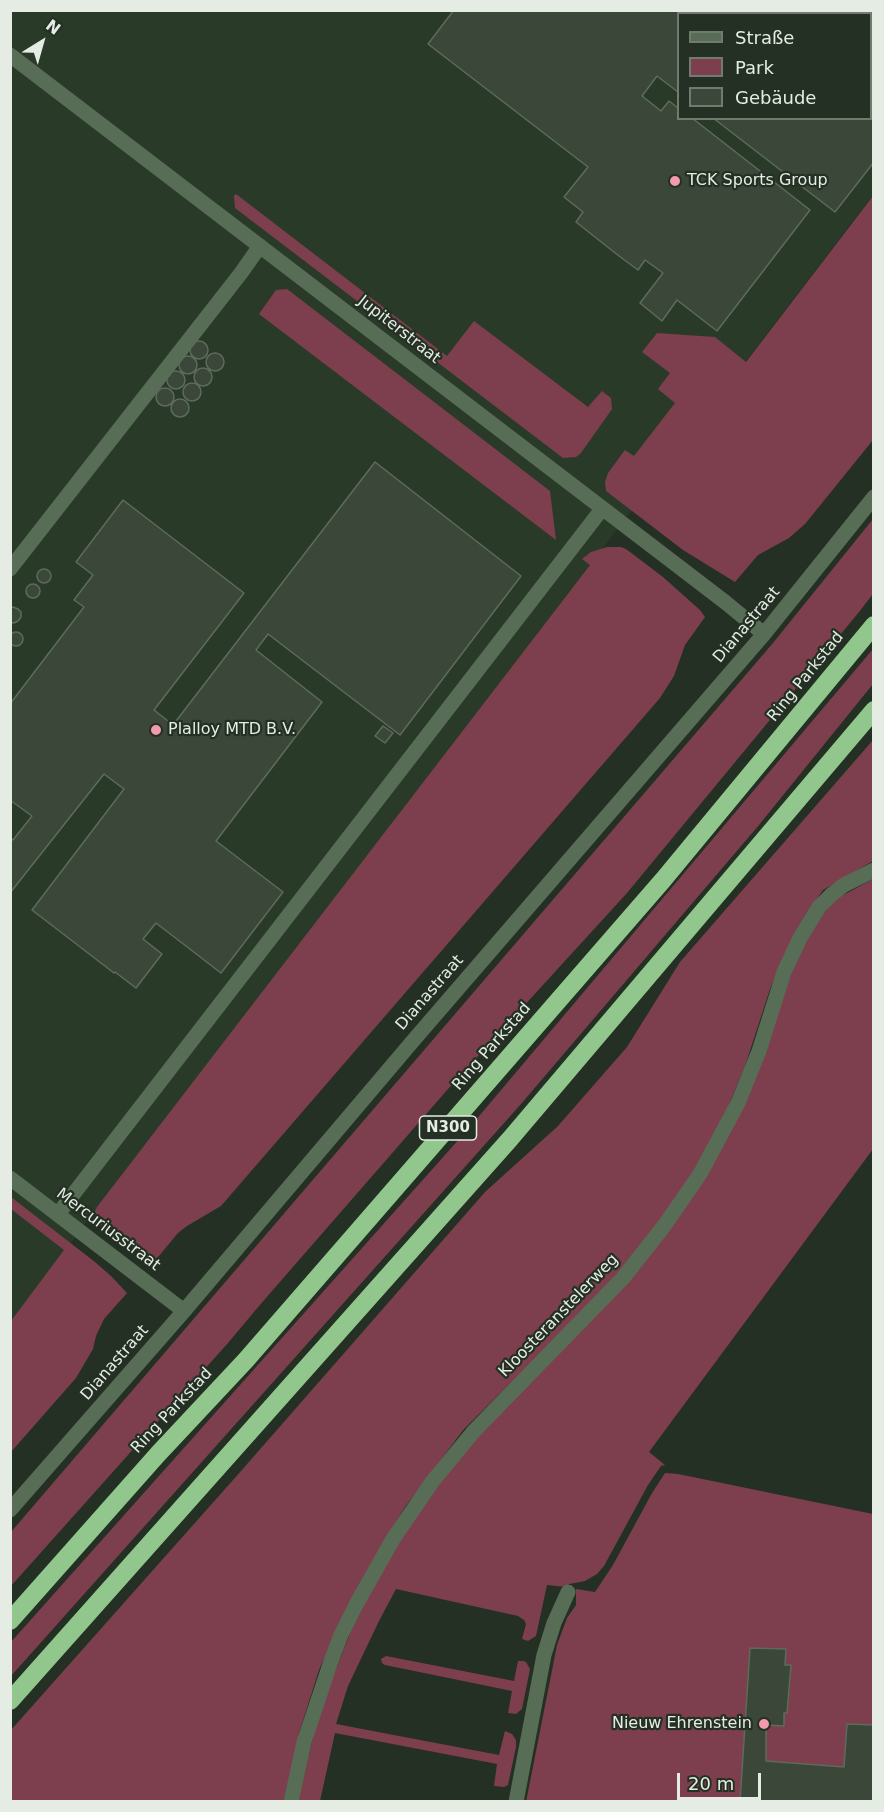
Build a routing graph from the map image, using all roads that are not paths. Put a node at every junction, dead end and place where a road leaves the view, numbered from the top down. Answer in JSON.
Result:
{"nodes":[{"id":1,"x":10,"y":55,"type":"edge"},
{"id":2,"x":260,"y":246,"type":"junction"},
{"id":3,"x":873,"y":497,"type":"edge"},
{"id":4,"x":602,"y":509,"type":"junction"},
{"id":5,"x":10,"y":569,"type":"edge"},
{"id":6,"x":873,"y":625,"type":"edge"},
{"id":7,"x":764,"y":634,"type":"junction"},
{"id":8,"x":873,"y":710,"type":"edge"},
{"id":9,"x":873,"y":870,"type":"edge"},
{"id":10,"x":10,"y":1178,"type":"edge"},
{"id":11,"x":58,"y":1214,"type":"junction"},
{"id":12,"x":184,"y":1311,"type":"junction"},
{"id":13,"x":10,"y":1510,"type":"edge"},
{"id":14,"x":568,"y":1592,"type":"dead end"},
{"id":15,"x":10,"y":1620,"type":"edge"},
{"id":16,"x":10,"y":1701,"type":"edge"},
{"id":17,"x":291,"y":1802,"type":"edge"},
{"id":18,"x":516,"y":1802,"type":"edge"}],
"edges":[{"from":1,"to":2,"type":"street","name":"Jupiterstraat"},
{"from":2,"to":4,"type":"street","name":"Jupiterstraat"},
{"from":2,"to":5,"type":"street"},
{"from":3,"to":7,"type":"street","name":"Dianastraat"},
{"from":4,"to":7,"type":"street","name":"Jupiterstraat"},
{"from":4,"to":11,"type":"street"},
{"from":6,"to":15,"type":"highway","name":"Ring Parkstad","number":"N300"},
{"from":7,"to":12,"type":"street","name":"Dianastraat"},
{"from":8,"to":16,"type":"highway","number":"N300"},
{"from":9,"to":17,"type":"street","name":"Kloosteranstelerweg"},
{"from":10,"to":11,"type":"street","name":"Mercuriusstraat"},
{"from":11,"to":12,"type":"street","name":"Mercuriusstraat"},
{"from":12,"to":13,"type":"street","name":"Dianastraat"},
{"from":14,"to":18,"type":"street"}]}
